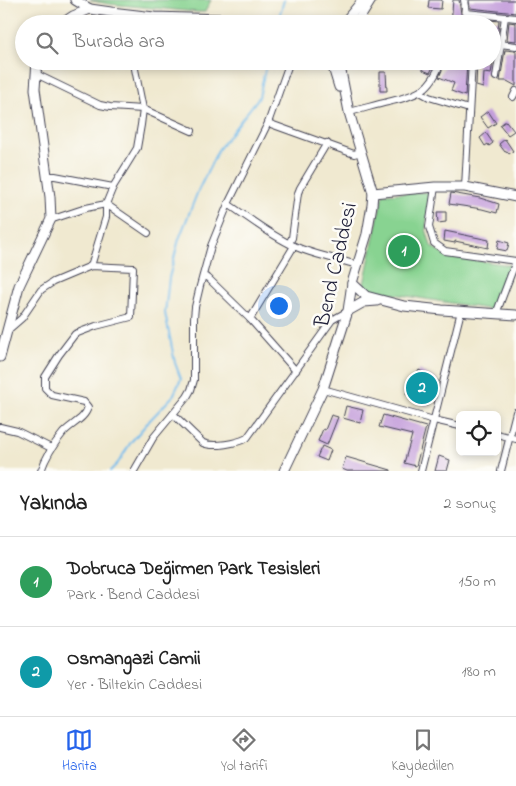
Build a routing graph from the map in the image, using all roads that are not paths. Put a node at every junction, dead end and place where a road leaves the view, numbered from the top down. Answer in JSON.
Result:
{"nodes":[{"id":1,"x":75,"y":0,"type":"edge"},
{"id":2,"x":363,"y":0,"type":"edge"},
{"id":3,"x":371,"y":0,"type":"edge"},
{"id":4,"x":464,"y":0,"type":"edge"},
{"id":5,"x":90,"y":9,"type":"junction"},
{"id":6,"x":75,"y":15,"type":"edge"},
{"id":7,"x":120,"y":15,"type":"edge"},
{"id":8,"x":350,"y":15,"type":"edge"},
{"id":9,"x":362,"y":15,"type":"edge"},
{"id":10,"x":486,"y":15,"type":"edge"},
{"id":11,"x":501,"y":17,"type":"edge"},
{"id":12,"x":505,"y":17,"type":"junction"},
{"id":13,"x":516,"y":18,"type":"edge"},
{"id":14,"x":501,"y":44,"type":"joint"},
{"id":15,"x":516,"y":46,"type":"edge"},
{"id":16,"x":36,"y":70,"type":"edge"},
{"id":17,"x":135,"y":70,"type":"edge"},
{"id":18,"x":287,"y":70,"type":"edge"},
{"id":19,"x":338,"y":70,"type":"edge"},
{"id":20,"x":438,"y":70,"type":"edge"},
{"id":21,"x":471,"y":70,"type":"edge"},
{"id":22,"x":497,"y":70,"type":"edge"},
{"id":23,"x":36,"y":74,"type":"junction"},
{"id":24,"x":496,"y":77,"type":"dead end"},
{"id":25,"x":420,"y":92,"type":"junction"},
{"id":26,"x":143,"y":109,"type":"junction"},
{"id":27,"x":469,"y":109,"type":"junction"},
{"id":28,"x":349,"y":112,"type":"junction"},
{"id":29,"x":268,"y":123,"type":"junction"},
{"id":30,"x":192,"y":131,"type":"dead end"},
{"id":31,"x":327,"y":143,"type":"junction"},
{"id":32,"x":361,"y":152,"type":"junction"},
{"id":33,"x":47,"y":176,"type":"junction"},
{"id":34,"x":113,"y":187,"type":"junction"},
{"id":35,"x":435,"y":187,"type":"junction"},
{"id":36,"x":465,"y":188,"type":"junction"},
{"id":37,"x":373,"y":193,"type":"junction"},
{"id":38,"x":516,"y":197,"type":"edge"},
{"id":39,"x":106,"y":204,"type":"junction"},
{"id":40,"x":228,"y":204,"type":"junction"},
{"id":41,"x":51,"y":219,"type":"junction"},
{"id":42,"x":148,"y":233,"type":"dead end"},
{"id":43,"x":292,"y":245,"type":"junction"},
{"id":44,"x":516,"y":261,"type":"edge"},
{"id":45,"x":358,"y":265,"type":"junction"},
{"id":46,"x":90,"y":266,"type":"junction"},
{"id":47,"x":203,"y":276,"type":"junction"},
{"id":48,"x":352,"y":283,"type":"junction"},
{"id":49,"x":382,"y":300,"type":"junction"},
{"id":50,"x":348,"y":311,"type":"junction"},
{"id":51,"x":461,"y":311,"type":"junction"},
{"id":52,"x":496,"y":314,"type":"junction"},
{"id":53,"x":516,"y":315,"type":"edge"},
{"id":54,"x":250,"y":319,"type":"junction"},
{"id":55,"x":6,"y":332,"type":"junction"},
{"id":56,"x":0,"y":357,"type":"edge"},
{"id":57,"x":296,"y":371,"type":"junction"},
{"id":58,"x":323,"y":389,"type":"junction"},
{"id":59,"x":516,"y":412,"type":"edge"},
{"id":60,"x":173,"y":414,"type":"junction"},
{"id":61,"x":434,"y":420,"type":"junction"},
{"id":62,"x":456,"y":425,"type":"edge"},
{"id":63,"x":0,"y":427,"type":"edge"},
{"id":64,"x":513,"y":438,"type":"edge"},
{"id":65,"x":51,"y":448,"type":"junction"},
{"id":66,"x":41,"y":471,"type":"edge"},
{"id":67,"x":134,"y":471,"type":"edge"},
{"id":68,"x":284,"y":471,"type":"edge"},
{"id":69,"x":421,"y":471,"type":"edge"},
{"id":70,"x":501,"y":471,"type":"edge"}],
"edges":[{"from":1,"to":5,"type":"main road"},
{"from":2,"to":8,"type":"main road"},
{"from":3,"to":9,"type":"main road"},
{"from":4,"to":10,"type":"street"},
{"from":5,"to":6,"type":"main road"},
{"from":5,"to":7,"type":"main road"},
{"from":11,"to":12,"type":"street"},
{"from":12,"to":13,"type":"street"},
{"from":12,"to":14,"type":"street"},
{"from":14,"to":15,"type":"street"},
{"from":16,"to":23,"type":"main road"},
{"from":17,"to":26,"type":"street"},
{"from":18,"to":29,"type":"street"},
{"from":19,"to":28,"type":"main road","name":"Bend Caddesi"},
{"from":20,"to":25,"type":"street"},
{"from":21,"to":27,"type":"street"},
{"from":22,"to":24,"type":"street"},
{"from":23,"to":26,"type":"street"},
{"from":23,"to":33,"type":"main road"},
{"from":25,"to":27,"type":"street"},
{"from":25,"to":28,"type":"street"},
{"from":26,"to":30,"type":"street"},
{"from":26,"to":34,"type":"street"},
{"from":27,"to":36,"type":"street"},
{"from":28,"to":32,"type":"main road","name":"Bend Caddesi"},
{"from":29,"to":31,"type":"street"},
{"from":29,"to":40,"type":"street"},
{"from":31,"to":32,"type":"street"},
{"from":31,"to":43,"type":"street"},
{"from":32,"to":37,"type":"main road","name":"Bend Caddesi"},
{"from":33,"to":34,"type":"street"},
{"from":33,"to":41,"type":"main road"},
{"from":34,"to":39,"type":"street"},
{"from":35,"to":36,"type":"main road"},
{"from":35,"to":37,"type":"main road"},
{"from":35,"to":44,"type":"street"},
{"from":36,"to":38,"type":"main road"},
{"from":37,"to":45,"type":"main road","name":"Bend Caddesi"},
{"from":39,"to":41,"type":"street"},
{"from":39,"to":42,"type":"street"},
{"from":39,"to":46,"type":"street"},
{"from":40,"to":43,"type":"street"},
{"from":40,"to":47,"type":"street"},
{"from":41,"to":55,"type":"main road"},
{"from":43,"to":45,"type":"street"},
{"from":43,"to":54,"type":"street"},
{"from":44,"to":52,"type":"street"},
{"from":45,"to":48,"type":"main road","name":"Bend Caddesi"},
{"from":46,"to":55,"type":"street"},
{"from":46,"to":65,"type":"street"},
{"from":47,"to":54,"type":"street"},
{"from":47,"to":60,"type":"street"},
{"from":48,"to":49,"type":"main road"},
{"from":48,"to":50,"type":"main road","name":"Bend Caddesi"},
{"from":49,"to":50,"type":"main road"},
{"from":49,"to":51,"type":"main road"},
{"from":50,"to":57,"type":"street"},
{"from":50,"to":58,"type":"main road","name":"Bend Caddesi"},
{"from":51,"to":52,"type":"main road"},
{"from":51,"to":61,"type":"street"},
{"from":52,"to":53,"type":"main road"},
{"from":54,"to":57,"type":"street"},
{"from":55,"to":56,"type":"main road"},
{"from":57,"to":60,"type":"street"},
{"from":58,"to":61,"type":"street"},
{"from":58,"to":68,"type":"main road","name":"Bend Caddesi"},
{"from":59,"to":64,"type":"street"},
{"from":60,"to":67,"type":"street"},
{"from":61,"to":62,"type":"street"},
{"from":61,"to":69,"type":"street"},
{"from":63,"to":65,"type":"street"},
{"from":64,"to":70,"type":"street"},
{"from":65,"to":66,"type":"street"}]}
